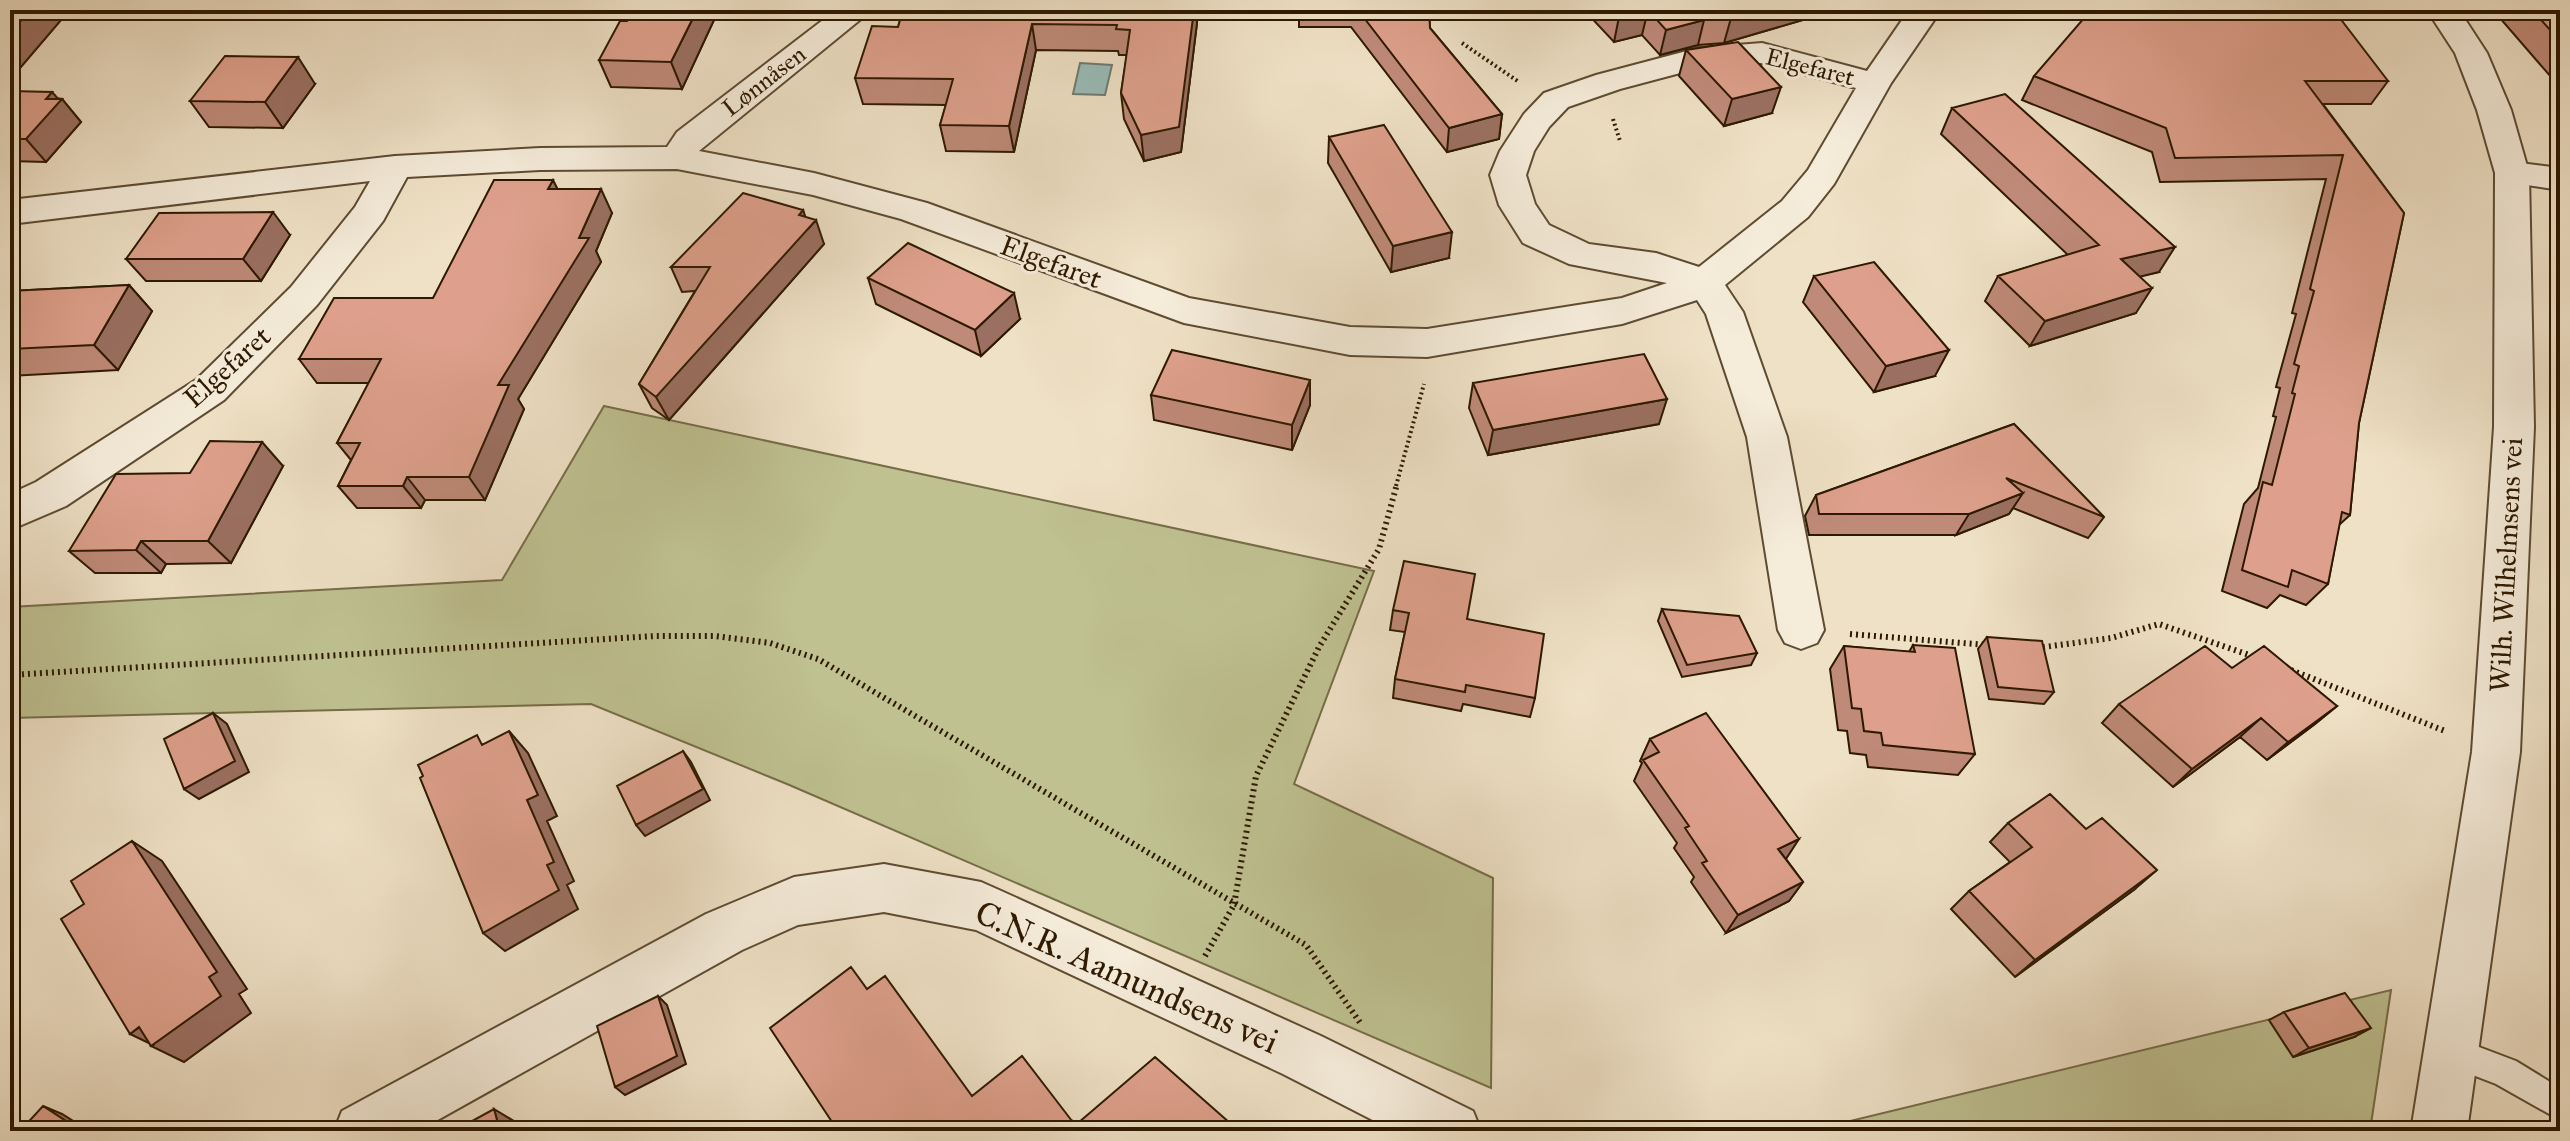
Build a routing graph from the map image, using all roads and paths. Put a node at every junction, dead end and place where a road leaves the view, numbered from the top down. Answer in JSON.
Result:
{"nodes":[{"id":1,"x":856,"y":10,"type":"edge"},
{"id":2,"x":1925,"y":10,"type":"edge"},
{"id":3,"x":2443,"y":10,"type":"edge"},
{"id":4,"x":1462,"y":43,"type":"dead end"},
{"id":5,"x":1875,"y":83,"type":"junction"},
{"id":6,"x":1556,"y":100,"type":"junction"},
{"id":7,"x":677,"y":158,"type":"junction"},
{"id":8,"x":395,"y":167,"type":"junction"},
{"id":9,"x":2512,"y":173,"type":"junction"},
{"id":10,"x":2560,"y":179,"type":"edge"},
{"id":11,"x":10,"y":212,"type":"edge"},
{"id":12,"x":1704,"y":282,"type":"junction"},
{"id":13,"x":1427,"y":343,"type":"junction"},
{"id":14,"x":10,"y":513,"type":"edge"},
{"id":15,"x":1801,"y":630,"type":"joint"},
{"id":16,"x":1996,"y":646,"type":"edge"},
{"id":17,"x":2028,"y":648,"type":"edge"},
{"id":18,"x":2262,"y":660,"type":"edge"},
{"id":19,"x":2277,"y":665,"type":"edge"},
{"id":20,"x":10,"y":675,"type":"edge"},
{"id":21,"x":2496,"y":752,"type":"junction"},
{"id":22,"x":1234,"y":905,"type":"junction"},
{"id":23,"x":1184,"y":1000,"type":"junction"},
{"id":24,"x":1368,"y":1034,"type":"dead end"},
{"id":25,"x":2450,"y":1051,"type":"junction"},
{"id":26,"x":2560,"y":1105,"type":"edge"},
{"id":27,"x":362,"y":1131,"type":"edge"},
{"id":28,"x":1453,"y":1131,"type":"edge"},
{"id":29,"x":2439,"y":1131,"type":"edge"}],
"edges":[{"from":1,"to":7,"type":"street","name":"Lønnåsen"},
{"from":2,"to":5,"type":"street","name":"Elgefaret"},
{"from":3,"to":9,"type":"street","name":"Wilh. Wilhelmsens vei"},
{"from":4,"to":6,"type":"path"},
{"from":5,"to":6,"type":"street","name":"Elgefaret"},
{"from":5,"to":12,"type":"street","name":"Elgefaret"},
{"from":6,"to":12,"type":"street"},
{"from":7,"to":8,"type":"street","name":"Elgefaret"},
{"from":7,"to":13,"type":"street","name":"Elgefaret"},
{"from":8,"to":11,"type":"street","name":"Elgefaret"},
{"from":8,"to":14,"type":"street","name":"Elgefaret"},
{"from":9,"to":10,"type":"street"},
{"from":9,"to":21,"type":"street","name":"Wilh. Wilhelmsens vei"},
{"from":12,"to":13,"type":"street","name":"Elgefaret"},
{"from":12,"to":15,"type":"street"},
{"from":13,"to":22,"type":"path"},
{"from":15,"to":16,"type":"path"},
{"from":17,"to":18,"type":"path"},
{"from":19,"to":21,"type":"path"},
{"from":20,"to":22,"type":"path"},
{"from":21,"to":25,"type":"street","name":"Wilh. Wilhelmsens vei"},
{"from":22,"to":23,"type":"path"},
{"from":22,"to":24,"type":"path"},
{"from":23,"to":27,"type":"street","name":"C.N.R. Aamundsens vei"},
{"from":23,"to":28,"type":"street","name":"C.N.R. Aamundsens vei"},
{"from":25,"to":26,"type":"lane"},
{"from":25,"to":29,"type":"street","name":"Wilh. Wilhelmsens vei"}]}
